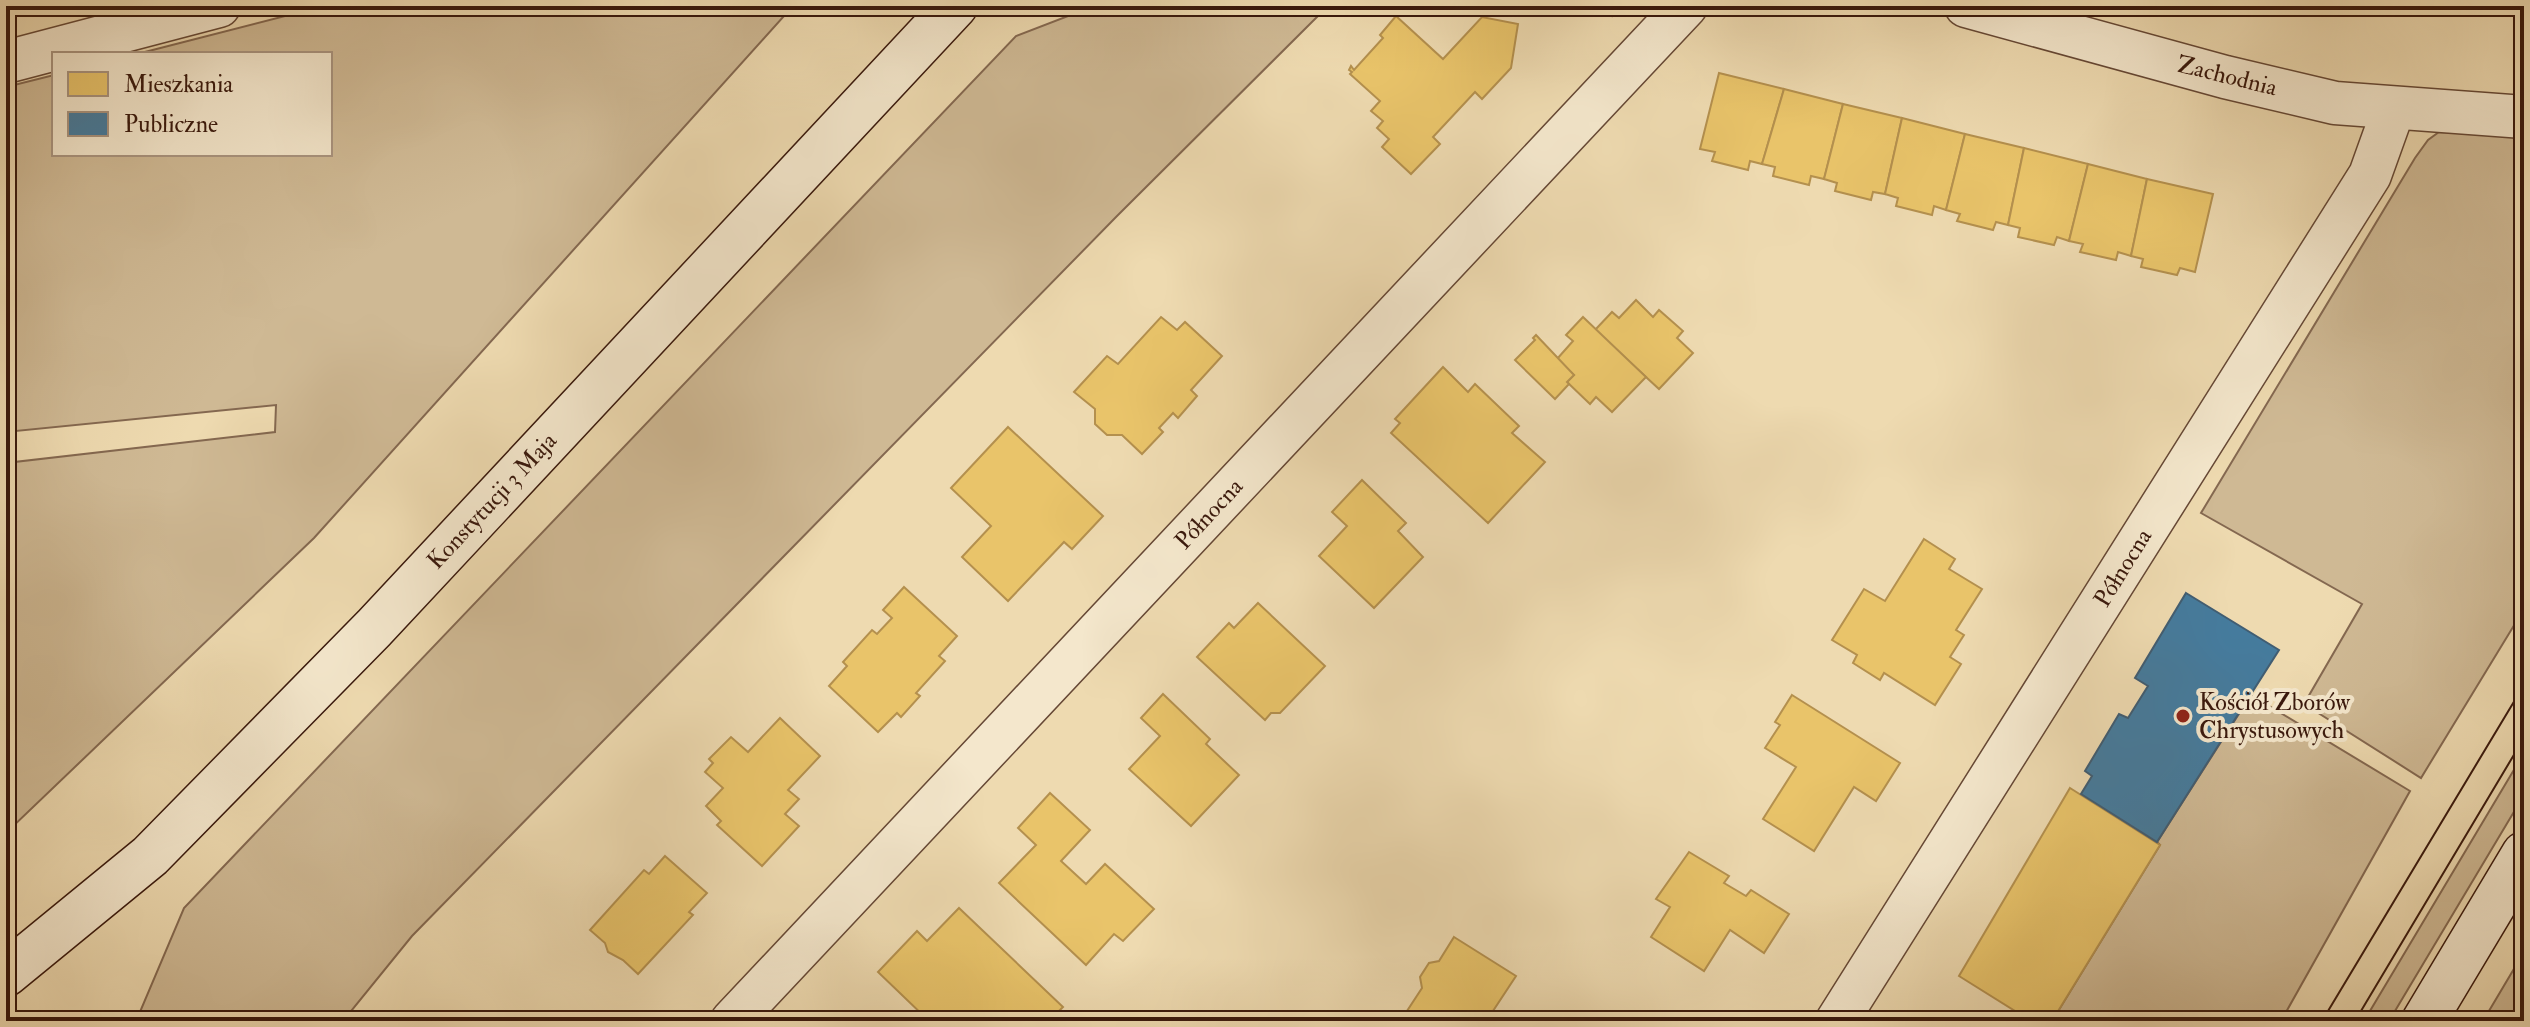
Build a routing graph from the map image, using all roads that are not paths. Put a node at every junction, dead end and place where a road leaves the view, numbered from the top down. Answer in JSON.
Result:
{"nodes":[{"id":1,"x":219,"y":6,"type":"edge"},
{"id":2,"x":955,"y":6,"type":"edge"},
{"id":3,"x":1686,"y":6,"type":"edge"},
{"id":4,"x":1966,"y":6,"type":"edge"},
{"id":5,"x":6,"y":62,"type":"edge"},
{"id":6,"x":2394,"y":108,"type":"junction"},
{"id":7,"x":2508,"y":116,"type":"edge"},
{"id":8,"x":2524,"y":854,"type":"edge"},
{"id":9,"x":6,"y":974,"type":"edge"},
{"id":10,"x":732,"y":1021,"type":"edge"},
{"id":11,"x":1837,"y":1021,"type":"edge"},
{"id":12,"x":2424,"y":1021,"type":"edge"}],
"edges":[{"from":1,"to":5,"type":"street"},
{"from":2,"to":9,"type":"street","name":"Konstytucji 3 Maja"},
{"from":3,"to":10,"type":"street","name":"Północna"},
{"from":4,"to":6,"type":"street","name":"Zachodnia"},
{"from":6,"to":7,"type":"street","name":"Zachodnia"},
{"from":6,"to":11,"type":"street","name":"Północna"},
{"from":8,"to":12,"type":"street"}]}
